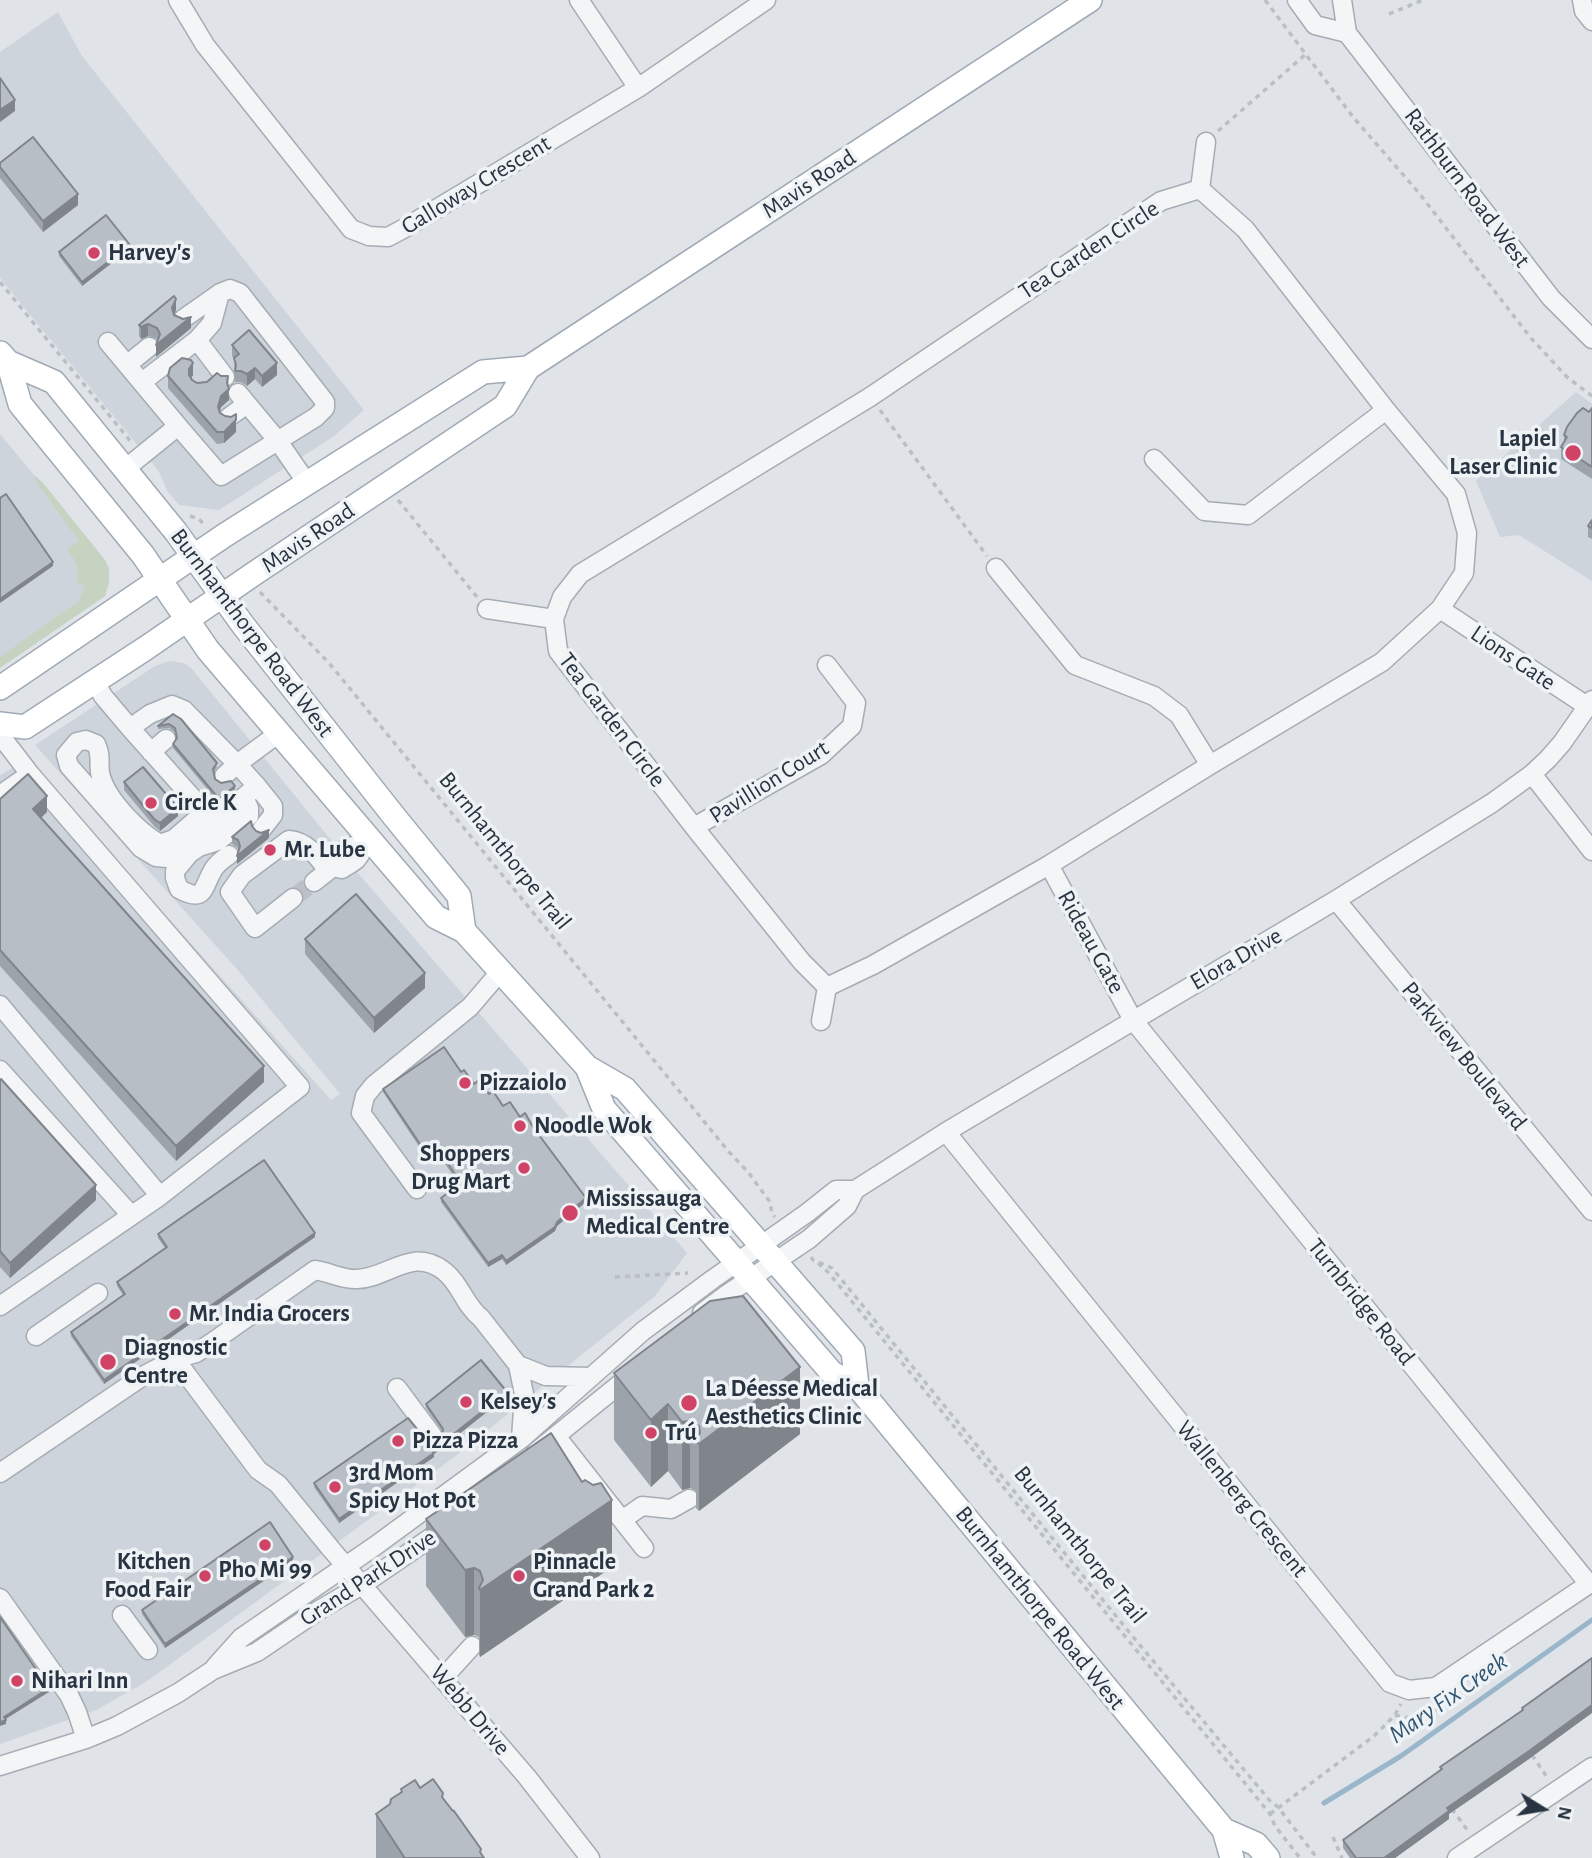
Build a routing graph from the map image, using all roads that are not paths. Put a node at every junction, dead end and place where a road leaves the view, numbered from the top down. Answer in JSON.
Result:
{"nodes":[{"id":1,"x":178,"y":0,"type":"edge"},
{"id":2,"x":579,"y":0,"type":"edge"},
{"id":3,"x":766,"y":0,"type":"edge"},
{"id":4,"x":1090,"y":0,"type":"edge"},
{"id":5,"x":1297,"y":0,"type":"edge"},
{"id":6,"x":1342,"y":0,"type":"edge"},
{"id":7,"x":1582,"y":0,"type":"edge"},
{"id":8,"x":1592,"y":21,"type":"edge"},
{"id":9,"x":1347,"y":33,"type":"junction"},
{"id":10,"x":638,"y":88,"type":"junction"},
{"id":11,"x":1206,"y":142,"type":"road end"},
{"id":12,"x":1200,"y":189,"type":"junction"},
{"id":13,"x":220,"y":293,"type":"junction"},
{"id":14,"x":183,"y":319,"type":"edge"},
{"id":15,"x":1592,"y":339,"type":"edge"},
{"id":16,"x":197,"y":340,"type":"junction"},
{"id":17,"x":108,"y":342,"type":"dead end"},
{"id":18,"x":149,"y":347,"type":"dead end"},
{"id":19,"x":4,"y":357,"type":"edge"},
{"id":20,"x":128,"y":364,"type":"junction"},
{"id":21,"x":528,"y":368,"type":"junction"},
{"id":22,"x":217,"y":374,"type":"edge"},
{"id":23,"x":142,"y":382,"type":"junction"},
{"id":24,"x":1386,"y":410,"type":"junction"},
{"id":25,"x":229,"y":417,"type":"edge"},
{"id":26,"x":178,"y":426,"type":"junction"},
{"id":27,"x":278,"y":441,"type":"junction"},
{"id":28,"x":1154,"y":459,"type":"dead end"},
{"id":29,"x":125,"y":469,"type":"junction"},
{"id":30,"x":307,"y":483,"type":"junction"},
{"id":31,"x":194,"y":556,"type":"junction"},
{"id":32,"x":996,"y":568,"type":"road end"},
{"id":33,"x":160,"y":579,"type":"junction"},
{"id":34,"x":222,"y":596,"type":"junction"},
{"id":35,"x":487,"y":609,"type":"road end"},
{"id":36,"x":1440,"y":609,"type":"junction"},
{"id":37,"x":188,"y":620,"type":"junction"},
{"id":38,"x":554,"y":620,"type":"junction"},
{"id":39,"x":827,"y":665,"type":"dead end"},
{"id":40,"x":95,"y":682,"type":"junction"},
{"id":41,"x":0,"y":688,"type":"edge"},
{"id":42,"x":1590,"y":703,"type":"edge"},
{"id":43,"x":0,"y":724,"type":"edge"},
{"id":44,"x":130,"y":728,"type":"junction"},
{"id":45,"x":279,"y":733,"type":"junction"},
{"id":46,"x":0,"y":735,"type":"edge"},
{"id":47,"x":166,"y":739,"type":"dead end"},
{"id":48,"x":151,"y":752,"type":"junction"},
{"id":49,"x":181,"y":757,"type":"edge"},
{"id":50,"x":1210,"y":765,"type":"junction"},
{"id":51,"x":166,"y":768,"type":"junction"},
{"id":52,"x":231,"y":770,"type":"junction"},
{"id":53,"x":30,"y":774,"type":"junction"},
{"id":54,"x":1532,"y":774,"type":"junction"},
{"id":55,"x":250,"y":792,"type":"junction"},
{"id":56,"x":0,"y":795,"type":"edge"},
{"id":57,"x":206,"y":807,"type":"junction"},
{"id":58,"x":694,"y":828,"type":"junction"},
{"id":59,"x":262,"y":829,"type":"edge"},
{"id":60,"x":366,"y":843,"type":"junction"},
{"id":61,"x":1592,"y":850,"type":"edge"},
{"id":62,"x":229,"y":855,"type":"dead end"},
{"id":63,"x":1049,"y":865,"type":"junction"},
{"id":64,"x":293,"y":898,"type":"tunnel mouth"},
{"id":65,"x":1336,"y":900,"type":"junction"},
{"id":66,"x":464,"y":931,"type":"junction"},
{"id":67,"x":500,"y":972,"type":"junction"},
{"id":68,"x":827,"y":987,"type":"junction"},
{"id":69,"x":0,"y":1006,"type":"edge"},
{"id":70,"x":1133,"y":1020,"type":"junction"},
{"id":71,"x":821,"y":1021,"type":"dead end"},
{"id":72,"x":587,"y":1067,"type":"junction"},
{"id":73,"x":0,"y":1070,"type":"edge"},
{"id":74,"x":946,"y":1132,"type":"junction"},
{"id":75,"x":417,"y":1189,"type":"dead end"},
{"id":76,"x":160,"y":1196,"type":"junction"},
{"id":77,"x":1592,"y":1211,"type":"edge"},
{"id":78,"x":131,"y":1215,"type":"junction"},
{"id":79,"x":768,"y":1253,"type":"junction"},
{"id":80,"x":743,"y":1270,"type":"junction"},
{"id":81,"x":98,"y":1293,"type":"dead end"},
{"id":82,"x":0,"y":1306,"type":"edge"},
{"id":83,"x":779,"y":1312,"type":"junction"},
{"id":84,"x":691,"y":1328,"type":"joint"},
{"id":85,"x":36,"y":1336,"type":"dead end"},
{"id":86,"x":175,"y":1359,"type":"junction"},
{"id":87,"x":518,"y":1365,"type":"junction"},
{"id":88,"x":647,"y":1366,"type":"edge"},
{"id":89,"x":590,"y":1377,"type":"junction"},
{"id":90,"x":857,"y":1386,"type":"junction"},
{"id":91,"x":397,"y":1388,"type":"dead end"},
{"id":92,"x":432,"y":1436,"type":"dead end"},
{"id":93,"x":556,"y":1436,"type":"junction"},
{"id":94,"x":521,"y":1439,"type":"junction"},
{"id":95,"x":525,"y":1462,"type":"edge"},
{"id":96,"x":0,"y":1473,"type":"edge"},
{"id":97,"x":689,"y":1499,"type":"dead end"},
{"id":98,"x":461,"y":1514,"type":"edge"},
{"id":99,"x":622,"y":1526,"type":"junction"},
{"id":100,"x":644,"y":1548,"type":"dead end"},
{"id":101,"x":345,"y":1566,"type":"junction"},
{"id":102,"x":1591,"y":1583,"type":"edge"},
{"id":103,"x":362,"y":1586,"type":"junction"},
{"id":104,"x":0,"y":1598,"type":"edge"},
{"id":105,"x":122,"y":1615,"type":"dead end"},
{"id":106,"x":472,"y":1646,"type":"dead end"},
{"id":107,"x":148,"y":1650,"type":"dead end"},
{"id":108,"x":213,"y":1670,"type":"junction"},
{"id":109,"x":443,"y":1678,"type":"junction"},
{"id":110,"x":86,"y":1738,"type":"junction"},
{"id":111,"x":0,"y":1766,"type":"edge"},
{"id":112,"x":1592,"y":1767,"type":"edge"},
{"id":113,"x":1224,"y":1830,"type":"junction"},
{"id":114,"x":590,"y":1858,"type":"edge"},
{"id":115,"x":1232,"y":1858,"type":"edge"},
{"id":116,"x":1268,"y":1858,"type":"edge"},
{"id":117,"x":1457,"y":1858,"type":"edge"}],
"edges":[{"from":1,"to":10,"type":"street","name":"Galloway Crescent"},
{"from":2,"to":10,"type":"street"},
{"from":3,"to":10,"type":"street","name":"Galloway Crescent"},
{"from":4,"to":21,"type":"main road","name":"Mavis Road"},
{"from":5,"to":9,"type":"street"},
{"from":6,"to":9,"type":"street","name":"Rathburn Road West"},
{"from":7,"to":8,"type":"street"},
{"from":9,"to":15,"type":"street","name":"Rathburn Road West"},
{"from":11,"to":12,"type":"street"},
{"from":12,"to":24,"type":"street"},
{"from":12,"to":38,"type":"street","name":"Tea Garden Circle"},
{"from":13,"to":14,"type":"street"},
{"from":13,"to":16,"type":"street"},
{"from":13,"to":27,"type":"street"},
{"from":16,"to":22,"type":"street"},
{"from":16,"to":23,"type":"street"},
{"from":17,"to":20,"type":"street"},
{"from":18,"to":20,"type":"street"},
{"from":19,"to":29,"type":"main road","name":"Burnhamthorpe Road West"},
{"from":19,"to":33,"type":"main road","name":"Burnhamthorpe Road West"},
{"from":20,"to":23,"type":"street"},
{"from":21,"to":30,"type":"main road","name":"Mavis Road"},
{"from":21,"to":34,"type":"main road","name":"Mavis Road"},
{"from":23,"to":26,"type":"street"},
{"from":24,"to":28,"type":"street"},
{"from":24,"to":36,"type":"street"},
{"from":25,"to":27,"type":"street"},
{"from":26,"to":27,"type":"street"},
{"from":26,"to":29,"type":"street"},
{"from":27,"to":30,"type":"street"},
{"from":29,"to":31,"type":"main road","name":"Burnhamthorpe Road West"},
{"from":30,"to":31,"type":"main road","name":"Mavis Road"},
{"from":31,"to":33,"type":"main road","name":"Mavis Road"},
{"from":31,"to":34,"type":"main road","name":"Burnhamthorpe Road West"},
{"from":32,"to":50,"type":"street"},
{"from":33,"to":37,"type":"main road","name":"Burnhamthorpe Road West"},
{"from":33,"to":41,"type":"main road","name":"Mavis Road"},
{"from":34,"to":37,"type":"main road","name":"Mavis Road"},
{"from":34,"to":66,"type":"main road","name":"Burnhamthorpe Road West"},
{"from":35,"to":38,"type":"street"},
{"from":36,"to":42,"type":"street","name":"Lions Gate"},
{"from":36,"to":50,"type":"street"},
{"from":37,"to":40,"type":"main road","name":"Mavis Road"},
{"from":37,"to":45,"type":"main road","name":"Burnhamthorpe Road West"},
{"from":38,"to":58,"type":"street","name":"Tea Garden Circle"},
{"from":39,"to":58,"type":"street","name":"Pavillion Court"},
{"from":40,"to":43,"type":"main road","name":"Mavis Road"},
{"from":40,"to":44,"type":"street"},
{"from":42,"to":54,"type":"street","name":"Elora Drive"},
{"from":44,"to":48,"type":"street"},
{"from":44,"to":52,"type":"street"},
{"from":45,"to":52,"type":"street"},
{"from":45,"to":60,"type":"main road","name":"Burnhamthorpe Road West"},
{"from":46,"to":53,"type":"street"},
{"from":47,"to":48,"type":"street"},
{"from":48,"to":51,"type":"street"},
{"from":49,"to":51,"type":"street"},
{"from":50,"to":63,"type":"street"},
{"from":51,"to":57,"type":"street"},
{"from":52,"to":55,"type":"street"},
{"from":53,"to":56,"type":"street"},
{"from":53,"to":76,"type":"street"},
{"from":54,"to":61,"type":"street"},
{"from":54,"to":65,"type":"street","name":"Elora Drive"},
{"from":55,"to":57,"type":"street"},
{"from":55,"to":59,"type":"street"},
{"from":55,"to":62,"type":"street"},
{"from":57,"to":57,"type":"street"},
{"from":58,"to":68,"type":"street","name":"Tea Garden Circle"},
{"from":60,"to":64,"type":"street"},
{"from":60,"to":66,"type":"main road","name":"Burnhamthorpe Road West"},
{"from":63,"to":68,"type":"street"},
{"from":63,"to":70,"type":"street","name":"Rideau Gate"},
{"from":65,"to":70,"type":"street","name":"Elora Drive"},
{"from":65,"to":77,"type":"street","name":"Parkview Boulevard"},
{"from":66,"to":67,"type":"main road","name":"Burnhamthorpe Road West"},
{"from":67,"to":72,"type":"main road","name":"Burnhamthorpe Road West"},
{"from":67,"to":75,"type":"street"},
{"from":68,"to":71,"type":"street"},
{"from":69,"to":76,"type":"street"},
{"from":70,"to":74,"type":"street","name":"Elora Drive"},
{"from":70,"to":102,"type":"street","name":"Turnbridge Road"},
{"from":72,"to":79,"type":"main road","name":"Burnhamthorpe Road West"},
{"from":72,"to":80,"type":"main road","name":"Burnhamthorpe Road West"},
{"from":73,"to":78,"type":"street"},
{"from":74,"to":79,"type":"street","name":"Elora Drive"},
{"from":74,"to":102,"type":"street","name":"Wallenberg Crescent"},
{"from":76,"to":78,"type":"street"},
{"from":78,"to":82,"type":"street"},
{"from":79,"to":80,"type":"street","name":"Grand Park Drive"},
{"from":79,"to":90,"type":"main road","name":"Burnhamthorpe Road West"},
{"from":80,"to":83,"type":"main road","name":"Burnhamthorpe Road West"},
{"from":80,"to":84,"type":"street","name":"Grand Park Drive"},
{"from":80,"to":89,"type":"street","name":"Grand Park Drive"},
{"from":81,"to":85,"type":"street"},
{"from":83,"to":84,"type":"main road"},
{"from":83,"to":90,"type":"main road","name":"Burnhamthorpe Road West"},
{"from":86,"to":87,"type":"street"},
{"from":86,"to":96,"type":"street"},
{"from":86,"to":101,"type":"street","name":"Webb Drive"},
{"from":87,"to":89,"type":"street"},
{"from":87,"to":94,"type":"street"},
{"from":88,"to":93,"type":"street"},
{"from":89,"to":94,"type":"street","name":"Grand Park Drive"},
{"from":90,"to":113,"type":"main road","name":"Burnhamthorpe Road West"},
{"from":91,"to":92,"type":"street"},
{"from":93,"to":95,"type":"street"},
{"from":93,"to":99,"type":"street"},
{"from":94,"to":101,"type":"street","name":"Grand Park Drive"},
{"from":97,"to":99,"type":"street"},
{"from":98,"to":103,"type":"street","name":"Grand Park Drive"},
{"from":99,"to":100,"type":"street"},
{"from":101,"to":103,"type":"street","name":"Webb Drive"},
{"from":101,"to":108,"type":"street","name":"Grand Park Drive"},
{"from":103,"to":108,"type":"street","name":"Grand Park Drive"},
{"from":103,"to":109,"type":"street","name":"Webb Drive"},
{"from":104,"to":110,"type":"street"},
{"from":105,"to":107,"type":"street"},
{"from":106,"to":109,"type":"street"},
{"from":108,"to":110,"type":"street","name":"Grand Park Drive"},
{"from":109,"to":114,"type":"street","name":"Webb Drive"},
{"from":110,"to":111,"type":"street","name":"Grand Park Drive"},
{"from":112,"to":117,"type":"street"},
{"from":113,"to":115,"type":"main road","name":"Burnhamthorpe Road West"},
{"from":113,"to":116,"type":"main road","name":"Burnhamthorpe Road West"}]}
